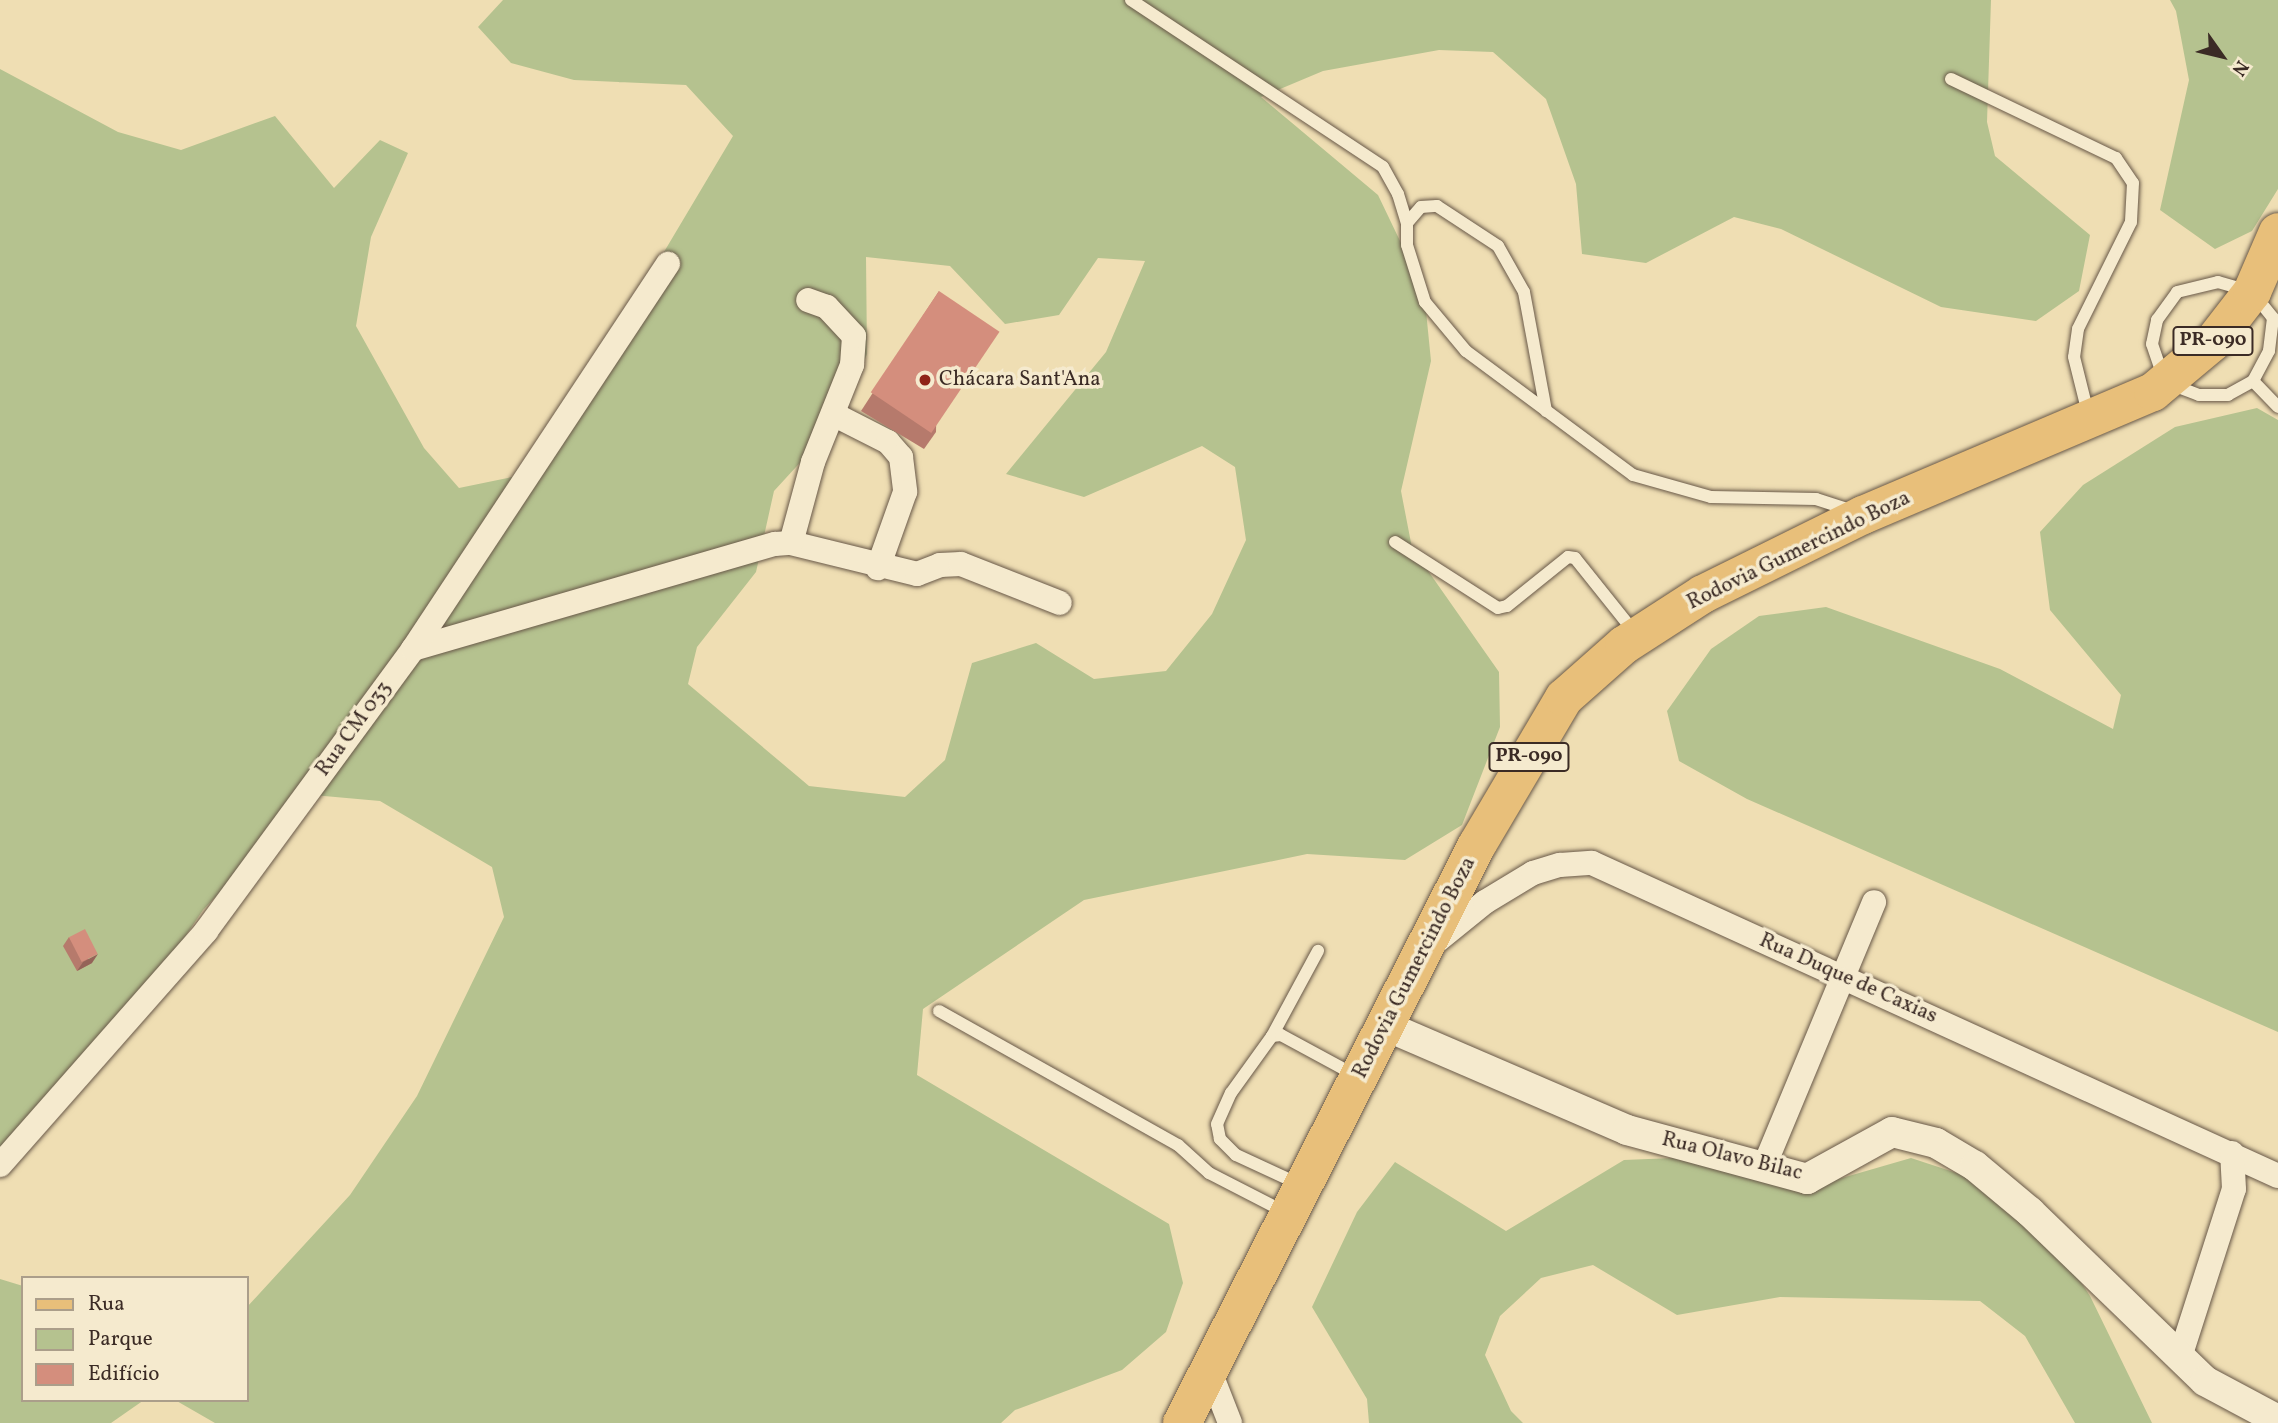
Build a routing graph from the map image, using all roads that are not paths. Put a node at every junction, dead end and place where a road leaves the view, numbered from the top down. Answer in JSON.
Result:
{"nodes":[{"id":1,"x":1131,"y":0,"type":"edge"},
{"id":2,"x":1951,"y":79,"type":"dead end"},
{"id":3,"x":1407,"y":223,"type":"junction"},
{"id":4,"x":2278,"y":232,"type":"edge"},
{"id":5,"x":668,"y":264,"type":"dead end"},
{"id":6,"x":808,"y":300,"type":"dead end"},
{"id":7,"x":2268,"y":308,"type":"edge"},
{"id":8,"x":2253,"y":381,"type":"junction"},
{"id":9,"x":2165,"y":382,"type":"junction"},
{"id":10,"x":2278,"y":407,"type":"edge"},
{"id":11,"x":1546,"y":411,"type":"junction"},
{"id":12,"x":833,"y":414,"type":"junction"},
{"id":13,"x":2090,"y":421,"type":"junction"},
{"id":14,"x":1863,"y":515,"type":"junction"},
{"id":15,"x":1395,"y":542,"type":"dead end"},
{"id":16,"x":791,"y":543,"type":"junction"},
{"id":17,"x":878,"y":568,"type":"junction"},
{"id":18,"x":1060,"y":603,"type":"dead end"},
{"id":19,"x":1638,"y":636,"type":"junction"},
{"id":20,"x":413,"y":649,"type":"junction"},
{"id":21,"x":1874,"y":901,"type":"dead end"},
{"id":22,"x":1426,"y":949,"type":"junction"},
{"id":23,"x":1318,"y":951,"type":"dead end"},
{"id":24,"x":1845,"y":977,"type":"junction"},
{"id":25,"x":939,"y":1011,"type":"dead end"},
{"id":26,"x":1388,"y":1027,"type":"junction"},
{"id":27,"x":1272,"y":1036,"type":"junction"},
{"id":28,"x":1361,"y":1078,"type":"junction"},
{"id":29,"x":2232,"y":1153,"type":"junction"},
{"id":30,"x":0,"y":1165,"type":"edge"},
{"id":31,"x":1763,"y":1169,"type":"junction"},
{"id":32,"x":2278,"y":1176,"type":"edge"},
{"id":33,"x":1295,"y":1200,"type":"junction"},
{"id":34,"x":2180,"y":1357,"type":"junction"},
{"id":35,"x":1209,"y":1369,"type":"junction"},
{"id":36,"x":2278,"y":1420,"type":"edge"},
{"id":37,"x":1182,"y":1423,"type":"edge"},
{"id":38,"x":1230,"y":1423,"type":"edge"}],
"edges":[{"from":1,"to":3,"type":"lane"},
{"from":2,"to":13,"type":"lane"},
{"from":3,"to":11,"type":"lane"},
{"from":3,"to":11,"type":"lane"},
{"from":4,"to":7,"type":"main road","name":"Rodovia Gumercindo Boza","number":"PR-090"},
{"from":5,"to":20,"type":"street","name":"Rua CM 033"},
{"from":6,"to":12,"type":"street"},
{"from":7,"to":8,"type":"lane"},
{"from":7,"to":9,"type":"main road","name":"Rodovia Gumercindo Boza","number":"PR-090"},
{"from":7,"to":9,"type":"lane"},
{"from":8,"to":9,"type":"lane"},
{"from":8,"to":10,"type":"lane"},
{"from":9,"to":13,"type":"main road","name":"Rodovia Gumercindo Boza","number":"PR-090"},
{"from":11,"to":14,"type":"lane"},
{"from":12,"to":16,"type":"street"},
{"from":12,"to":17,"type":"street"},
{"from":13,"to":14,"type":"main road","name":"Rodovia Gumercindo Boza","number":"PR-090"},
{"from":14,"to":19,"type":"main road","name":"Rodovia Gumercindo Boza","number":"PR-090"},
{"from":15,"to":19,"type":"lane"},
{"from":16,"to":17,"type":"street"},
{"from":16,"to":20,"type":"street"},
{"from":17,"to":18,"type":"street"},
{"from":19,"to":22,"type":"main road","name":"Rodovia Gumercindo Boza","number":"PR-090"},
{"from":20,"to":30,"type":"street","name":"Rua CM 033"},
{"from":21,"to":24,"type":"street"},
{"from":22,"to":24,"type":"street","name":"Rua Duque de Caxias"},
{"from":22,"to":26,"type":"main road","name":"Rodovia Gumercindo Boza","number":"PR-090"},
{"from":23,"to":27,"type":"lane"},
{"from":24,"to":29,"type":"street","name":"Rua Duque de Caxias"},
{"from":24,"to":31,"type":"street"},
{"from":25,"to":33,"type":"lane"},
{"from":26,"to":28,"type":"main road","name":"Rodovia Gumercindo Boza","number":"PR-090"},
{"from":26,"to":31,"type":"street","name":"Rua Olavo Bilac"},
{"from":27,"to":28,"type":"lane"},
{"from":27,"to":33,"type":"lane"},
{"from":28,"to":33,"type":"main road","name":"Rodovia Gumercindo Boza","number":"PR-090"},
{"from":29,"to":32,"type":"street","name":"Rua Duque de Caxias"},
{"from":29,"to":34,"type":"street"},
{"from":31,"to":34,"type":"street","name":"Rua Olavo Bilac"},
{"from":33,"to":35,"type":"main road","name":"Rodovia Gumercindo Boza","number":"PR-090"},
{"from":34,"to":36,"type":"street","name":"Rua Olavo Bilac"},
{"from":35,"to":37,"type":"main road","name":"Rodovia Gumercindo Boza","number":"PR-090"},
{"from":35,"to":38,"type":"street"}]}
